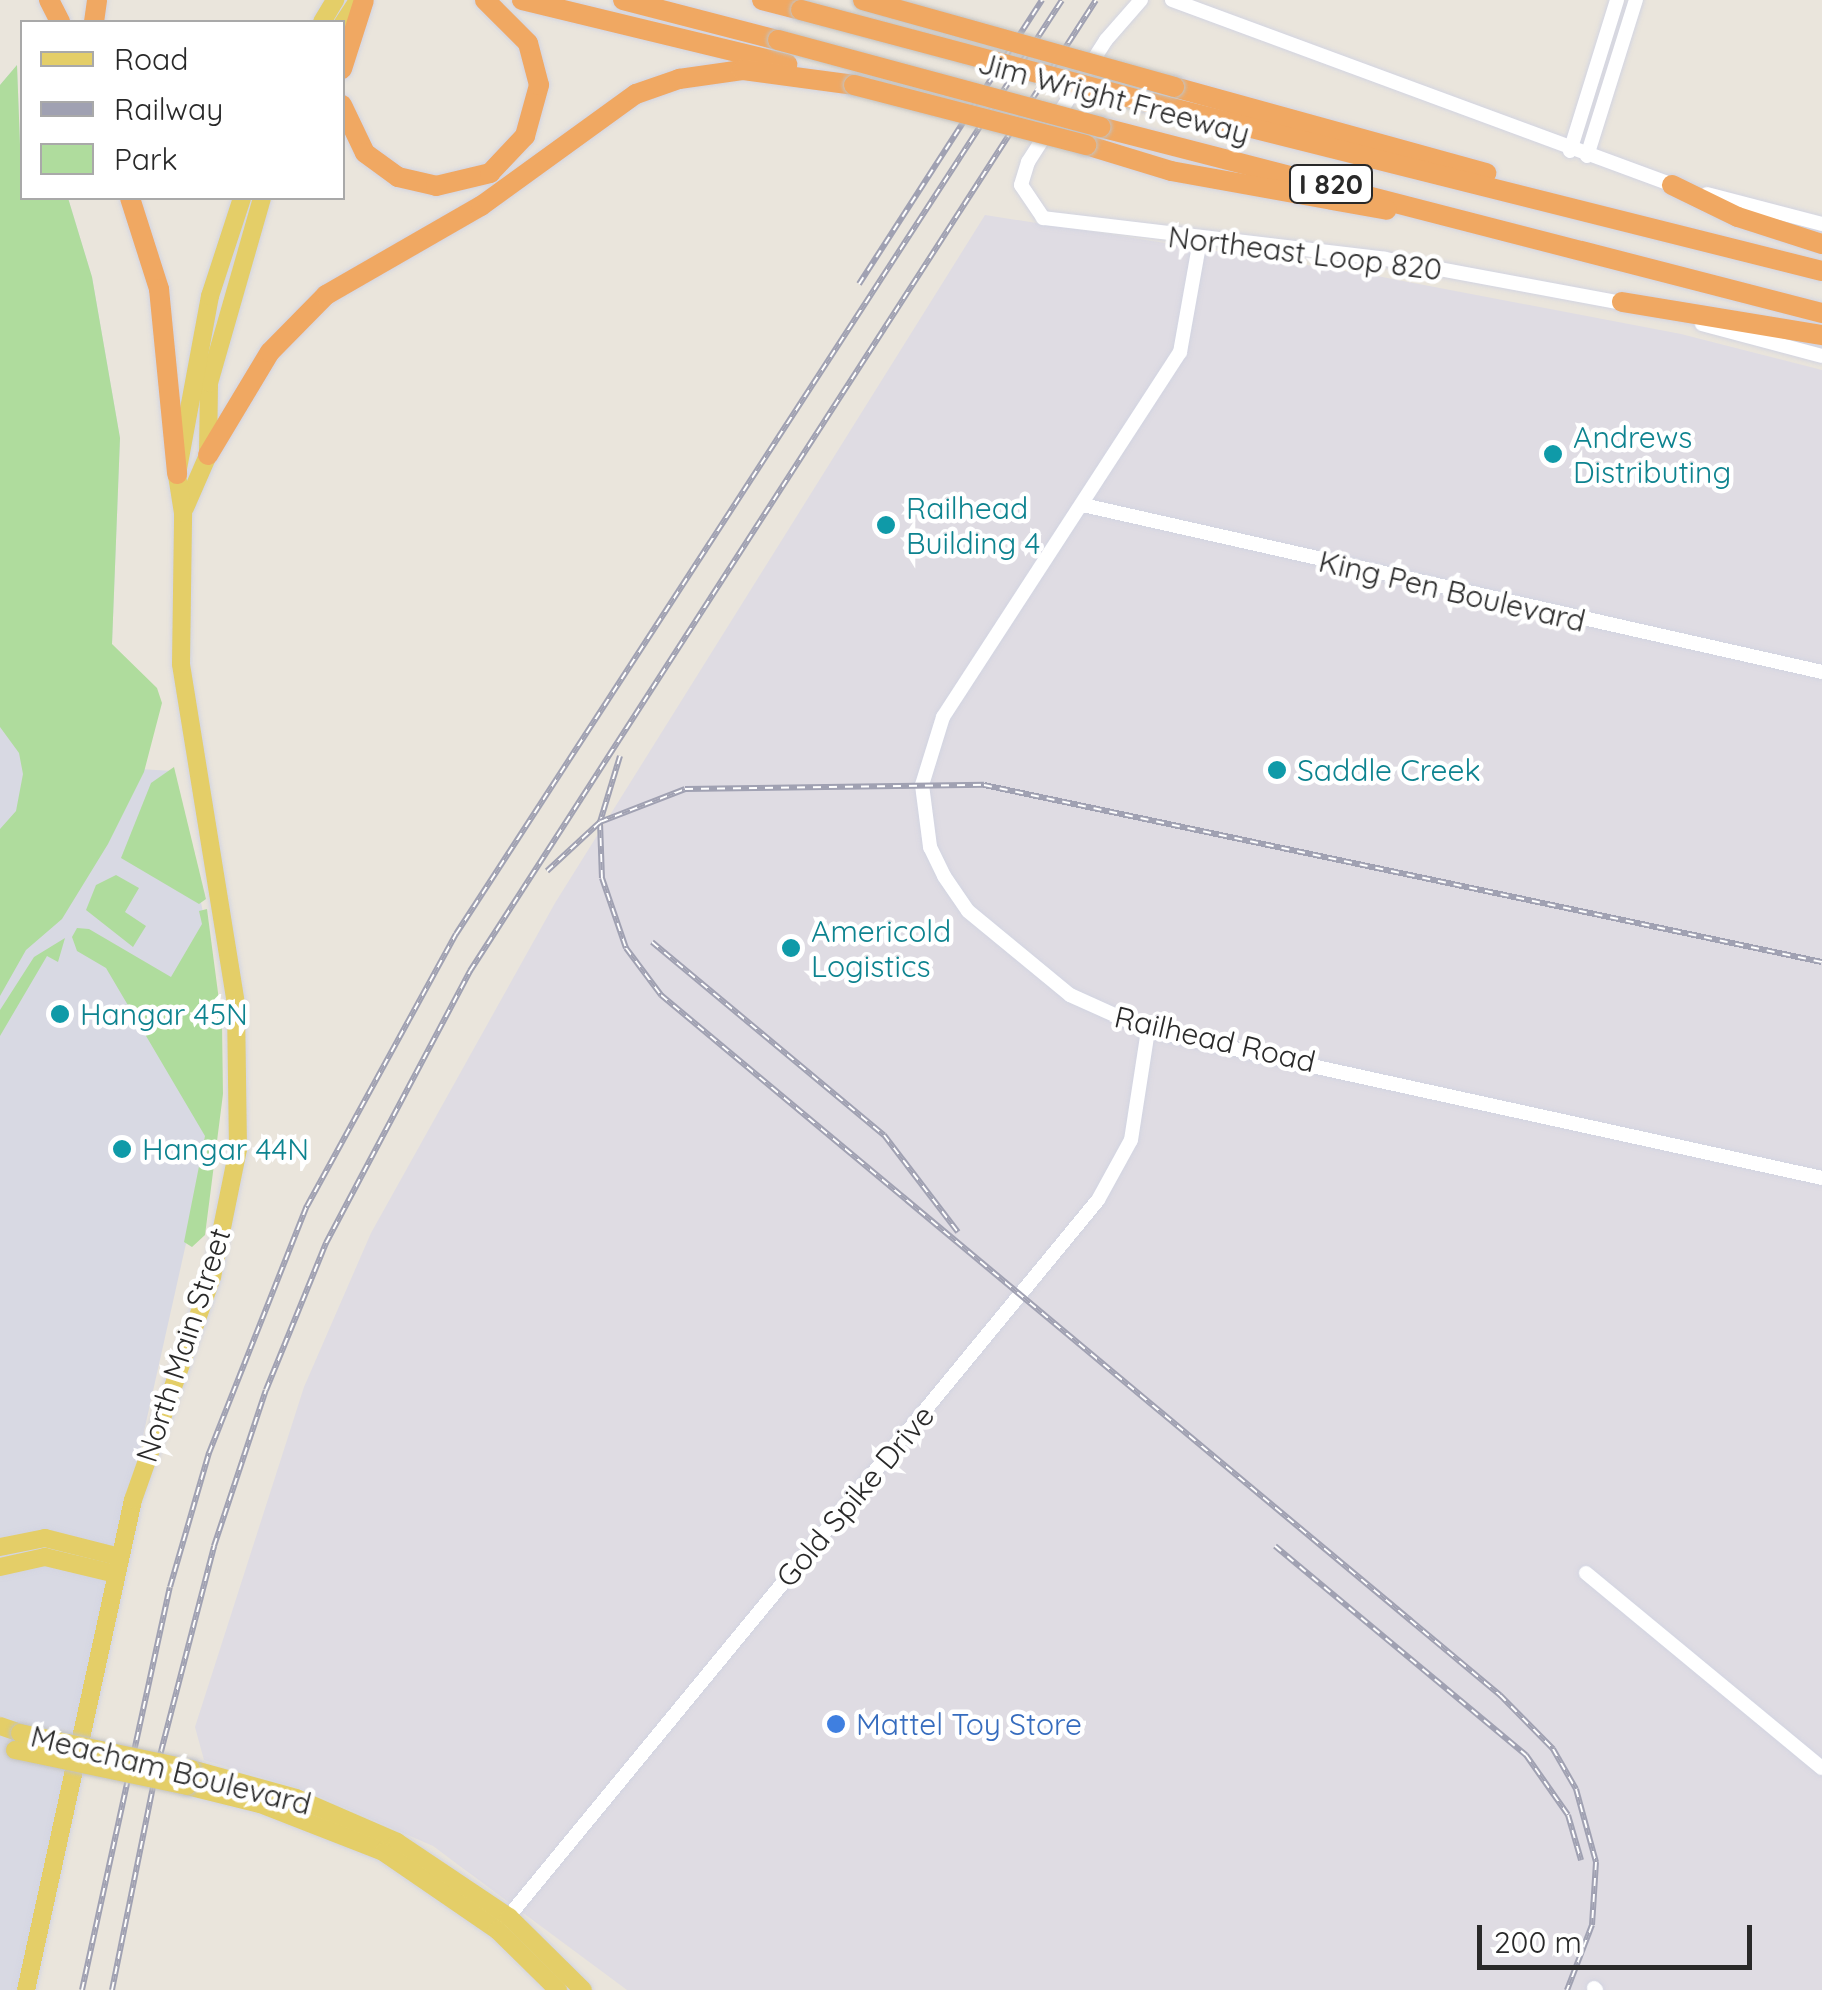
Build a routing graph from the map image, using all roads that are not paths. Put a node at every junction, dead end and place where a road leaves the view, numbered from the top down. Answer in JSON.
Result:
{"nodes":[{"id":1,"x":361,"y":0,"type":"edge"},
{"id":2,"x":485,"y":0,"type":"edge"},
{"id":3,"x":522,"y":0,"type":"edge"},
{"id":4,"x":623,"y":0,"type":"edge"},
{"id":5,"x":762,"y":0,"type":"edge"},
{"id":6,"x":863,"y":0,"type":"edge"},
{"id":7,"x":1141,"y":0,"type":"edge"},
{"id":8,"x":1172,"y":0,"type":"edge"},
{"id":9,"x":1617,"y":0,"type":"edge"},
{"id":10,"x":1636,"y":0,"type":"edge"},
{"id":11,"x":345,"y":21,"type":"edge"},
{"id":12,"x":345,"y":58,"type":"edge"},
{"id":13,"x":746,"y":62,"type":"junction"},
{"id":14,"x":345,"y":111,"type":"edge"},
{"id":15,"x":1570,"y":150,"type":"junction"},
{"id":16,"x":1587,"y":156,"type":"junction"},
{"id":17,"x":1672,"y":186,"type":"junction"},
{"id":18,"x":131,"y":200,"type":"edge"},
{"id":19,"x":241,"y":200,"type":"edge"},
{"id":20,"x":261,"y":200,"type":"edge"},
{"id":21,"x":1552,"y":201,"type":"junction"},
{"id":22,"x":1822,"y":224,"type":"edge"},
{"id":23,"x":1200,"y":240,"type":"junction"},
{"id":24,"x":1562,"y":240,"type":"junction"},
{"id":25,"x":1822,"y":244,"type":"edge"},
{"id":26,"x":1822,"y":271,"type":"edge"},
{"id":27,"x":1622,"y":302,"type":"junction"},
{"id":28,"x":1822,"y":313,"type":"edge"},
{"id":29,"x":1822,"y":335,"type":"edge"},
{"id":30,"x":1822,"y":356,"type":"edge"},
{"id":31,"x":208,"y":455,"type":"junction"},
{"id":32,"x":177,"y":474,"type":"junction"},
{"id":33,"x":1083,"y":505,"type":"junction"},
{"id":34,"x":183,"y":513,"type":"junction"},
{"id":35,"x":1822,"y":672,"type":"edge"},
{"id":36,"x":1148,"y":1030,"type":"junction"},
{"id":37,"x":1822,"y":1178,"type":"edge"},
{"id":38,"x":0,"y":1548,"type":"edge"},
{"id":39,"x":118,"y":1565,"type":"junction"},
{"id":40,"x":0,"y":1567,"type":"edge"},
{"id":41,"x":1586,"y":1573,"type":"dead end"},
{"id":42,"x":0,"y":1726,"type":"edge"},
{"id":43,"x":12,"y":1742,"type":"edge"},
{"id":44,"x":1822,"y":1768,"type":"edge"},
{"id":45,"x":503,"y":1923,"type":"junction"},
{"id":46,"x":26,"y":1990,"type":"edge"},
{"id":47,"x":558,"y":1990,"type":"edge"},
{"id":48,"x":583,"y":1990,"type":"edge"}],
"edges":[{"from":1,"to":11,"type":"main road"},
{"from":1,"to":12,"type":"highway"},
{"from":2,"to":14,"type":"highway"},
{"from":3,"to":13,"type":"highway"},
{"from":4,"to":24,"type":"highway","name":"Jim Wright Freeway","number":"I 820","bridge":true},
{"from":5,"to":21,"type":"highway","name":"Jim Wright Freeway","number":"I 820","bridge":true},
{"from":6,"to":21,"type":"highway","bridge":true},
{"from":7,"to":23,"type":"street","name":"Northeast Loop 820"},
{"from":8,"to":15,"type":"street"},
{"from":9,"to":15,"type":"street"},
{"from":10,"to":16,"type":"street"},
{"from":13,"to":24,"type":"highway","bridge":true},
{"from":13,"to":31,"type":"highway"},
{"from":15,"to":16,"type":"street"},
{"from":16,"to":17,"type":"street"},
{"from":17,"to":22,"type":"street"},
{"from":17,"to":25,"type":"highway"},
{"from":18,"to":32,"type":"highway"},
{"from":19,"to":32,"type":"main road","name":"North Main Street"},
{"from":20,"to":31,"type":"main road","name":"North Main Street"},
{"from":21,"to":26,"type":"highway","name":"Jim Wright Freeway","number":"I 820"},
{"from":23,"to":27,"type":"street","name":"Northeast Loop 820"},
{"from":23,"to":33,"type":"street","name":"Railhead Road"},
{"from":24,"to":28,"type":"highway","name":"Jim Wright Freeway","number":"I 820"},
{"from":27,"to":29,"type":"highway"},
{"from":27,"to":30,"type":"street","name":"Northeast Loop 820"},
{"from":31,"to":34,"type":"main road","name":"North Main Street"},
{"from":32,"to":34,"type":"main road","name":"North Main Street"},
{"from":33,"to":35,"type":"street","name":"King Pen Boulevard"},
{"from":33,"to":36,"type":"street","name":"Railhead Road"},
{"from":34,"to":39,"type":"main road","name":"North Main Street"},
{"from":36,"to":37,"type":"street","name":"Railhead Road"},
{"from":36,"to":45,"type":"street","name":"Gold Spike Drive"},
{"from":38,"to":39,"type":"main road"},
{"from":39,"to":40,"type":"main road"},
{"from":39,"to":46,"type":"main road","name":"North Main Street"},
{"from":41,"to":44,"type":"street"},
{"from":42,"to":43,"type":"main road","name":"Meacham Boulevard"},
{"from":43,"to":45,"type":"main road","name":"Meacham Boulevard","bridge":true},
{"from":45,"to":47,"type":"main road","name":"Meacham Boulevard"},
{"from":45,"to":48,"type":"main road","name":"Meacham Boulevard"}]}
